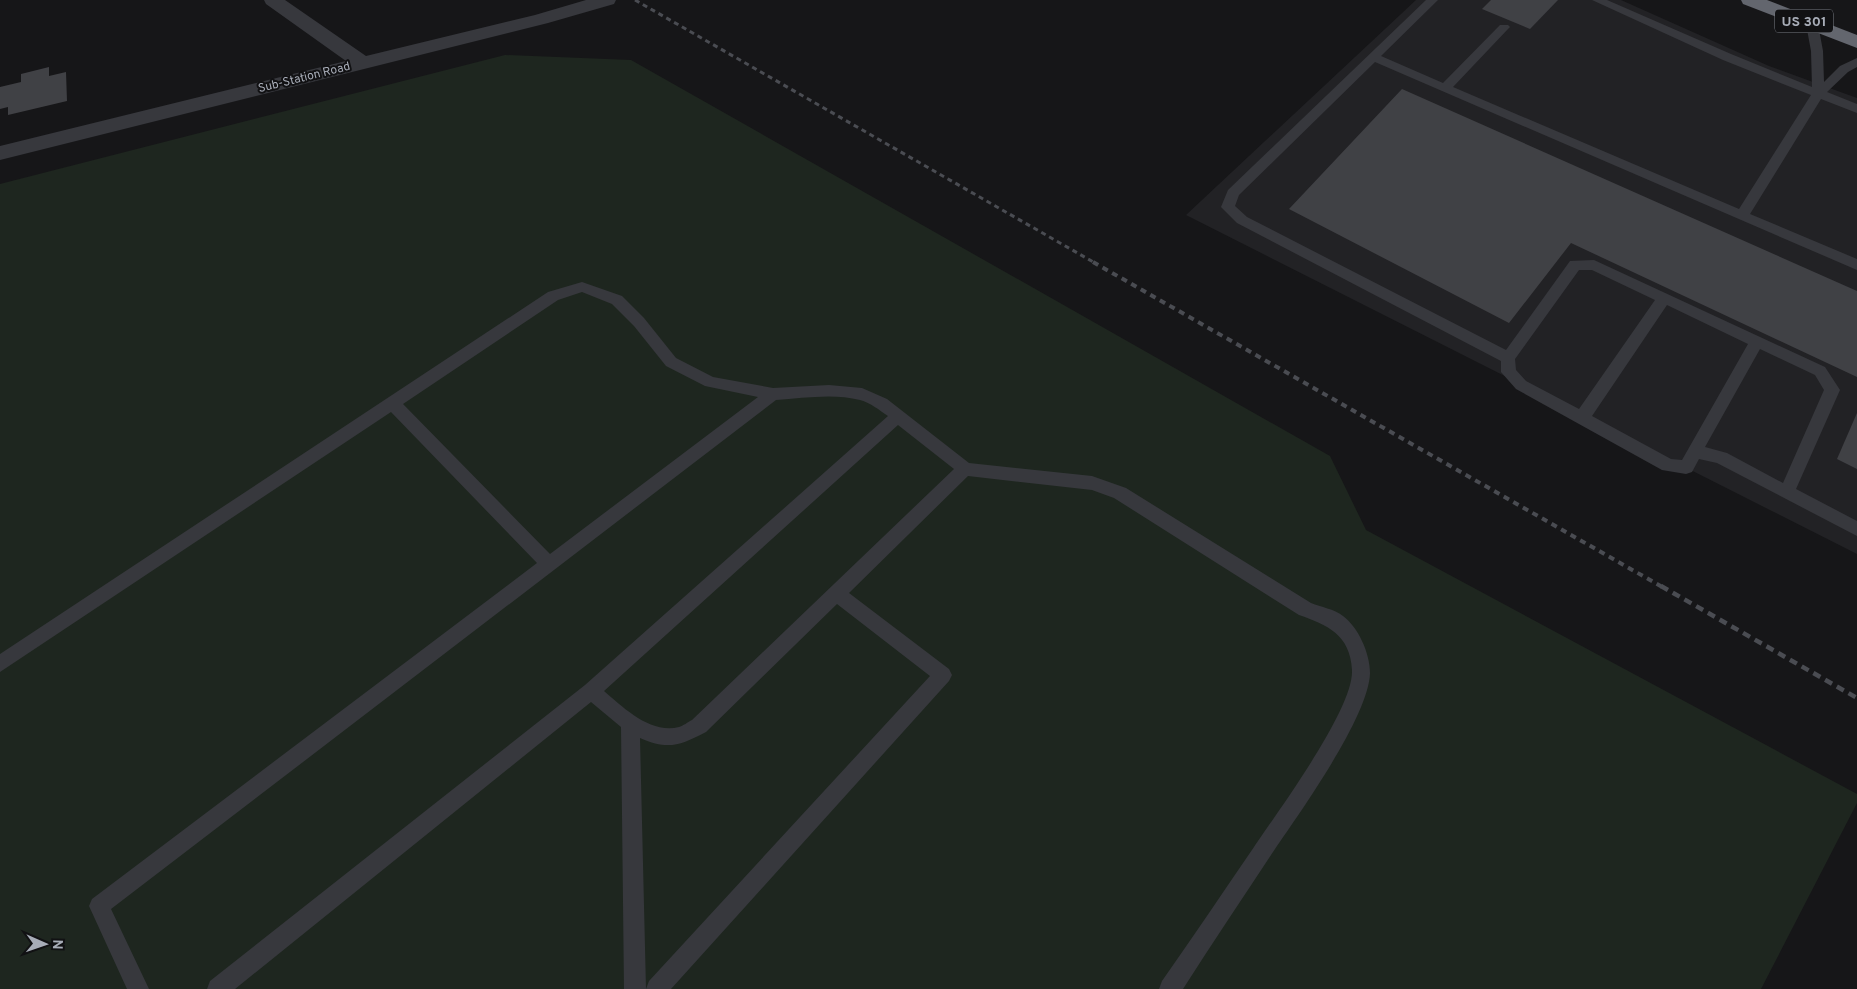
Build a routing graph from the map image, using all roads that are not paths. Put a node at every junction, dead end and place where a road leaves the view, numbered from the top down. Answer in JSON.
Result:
{"nodes":[{"id":1,"x":273,"y":0,"type":"edge"},
{"id":2,"x":607,"y":0,"type":"edge"},
{"id":3,"x":1432,"y":0,"type":"edge"},
{"id":4,"x":1598,"y":0,"type":"edge"},
{"id":5,"x":1750,"y":0,"type":"edge"},
{"id":6,"x":1812,"y":24,"type":"junction"},
{"id":7,"x":1504,"y":27,"type":"dead end"},
{"id":8,"x":1857,"y":42,"type":"edge"},
{"id":9,"x":1373,"y":57,"type":"junction"},
{"id":10,"x":361,"y":62,"type":"junction"},
{"id":11,"x":1857,"y":62,"type":"edge"},
{"id":12,"x":1445,"y":88,"type":"junction"},
{"id":13,"x":1818,"y":94,"type":"junction"},
{"id":14,"x":1857,"y":109,"type":"edge"},
{"id":15,"x":0,"y":153,"type":"edge"},
{"id":16,"x":1742,"y":216,"type":"junction"},
{"id":17,"x":1857,"y":265,"type":"edge"},
{"id":18,"x":1664,"y":298,"type":"junction"},
{"id":19,"x":1757,"y":342,"type":"junction"},
{"id":20,"x":1508,"y":358,"type":"junction"},
{"id":21,"x":773,"y":394,"type":"junction"},
{"id":22,"x":392,"y":403,"type":"junction"},
{"id":23,"x":898,"y":416,"type":"junction"},
{"id":24,"x":1582,"y":418,"type":"junction"},
{"id":25,"x":1695,"y":451,"type":"junction"},
{"id":26,"x":964,"y":470,"type":"junction"},
{"id":27,"x":1787,"y":492,"type":"junction"},
{"id":28,"x":1857,"y":529,"type":"edge"},
{"id":29,"x":549,"y":564,"type":"junction"},
{"id":30,"x":836,"y":593,"type":"junction"},
{"id":31,"x":0,"y":664,"type":"edge"},
{"id":32,"x":591,"y":691,"type":"junction"},
{"id":33,"x":630,"y":723,"type":"junction"},
{"id":34,"x":138,"y":989,"type":"edge"},
{"id":35,"x":218,"y":989,"type":"edge"},
{"id":36,"x":636,"y":989,"type":"edge"},
{"id":37,"x":657,"y":989,"type":"edge"},
{"id":38,"x":1170,"y":989,"type":"edge"}],
"edges":[{"from":1,"to":10,"type":"street"},
{"from":2,"to":10,"type":"street","name":"Sub-Station Road"},
{"from":3,"to":9,"type":"lane"},
{"from":4,"to":13,"type":"lane"},
{"from":5,"to":6,"type":"highway","number":"US 301"},
{"from":6,"to":8,"type":"highway","number":"US 301"},
{"from":6,"to":13,"type":"lane"},
{"from":7,"to":12,"type":"lane"},
{"from":9,"to":12,"type":"lane"},
{"from":9,"to":20,"type":"lane"},
{"from":10,"to":15,"type":"street","name":"Sub-Station Road"},
{"from":11,"to":13,"type":"lane"},
{"from":12,"to":16,"type":"lane"},
{"from":13,"to":14,"type":"lane"},
{"from":13,"to":16,"type":"lane"},
{"from":16,"to":17,"type":"lane"},
{"from":18,"to":19,"type":"lane"},
{"from":18,"to":20,"type":"lane"},
{"from":18,"to":24,"type":"lane"},
{"from":19,"to":25,"type":"lane"},
{"from":19,"to":27,"type":"lane"},
{"from":20,"to":24,"type":"lane"},
{"from":21,"to":22,"type":"lane"},
{"from":21,"to":23,"type":"lane"},
{"from":21,"to":29,"type":"lane"},
{"from":22,"to":29,"type":"lane"},
{"from":22,"to":31,"type":"lane"},
{"from":23,"to":26,"type":"lane"},
{"from":23,"to":32,"type":"lane"},
{"from":24,"to":25,"type":"lane"},
{"from":25,"to":27,"type":"lane"},
{"from":26,"to":30,"type":"lane"},
{"from":26,"to":38,"type":"lane"},
{"from":27,"to":28,"type":"lane"},
{"from":29,"to":34,"type":"lane"},
{"from":30,"to":33,"type":"lane"},
{"from":30,"to":37,"type":"lane"},
{"from":32,"to":33,"type":"lane"},
{"from":32,"to":35,"type":"lane"},
{"from":33,"to":36,"type":"lane"}]}
